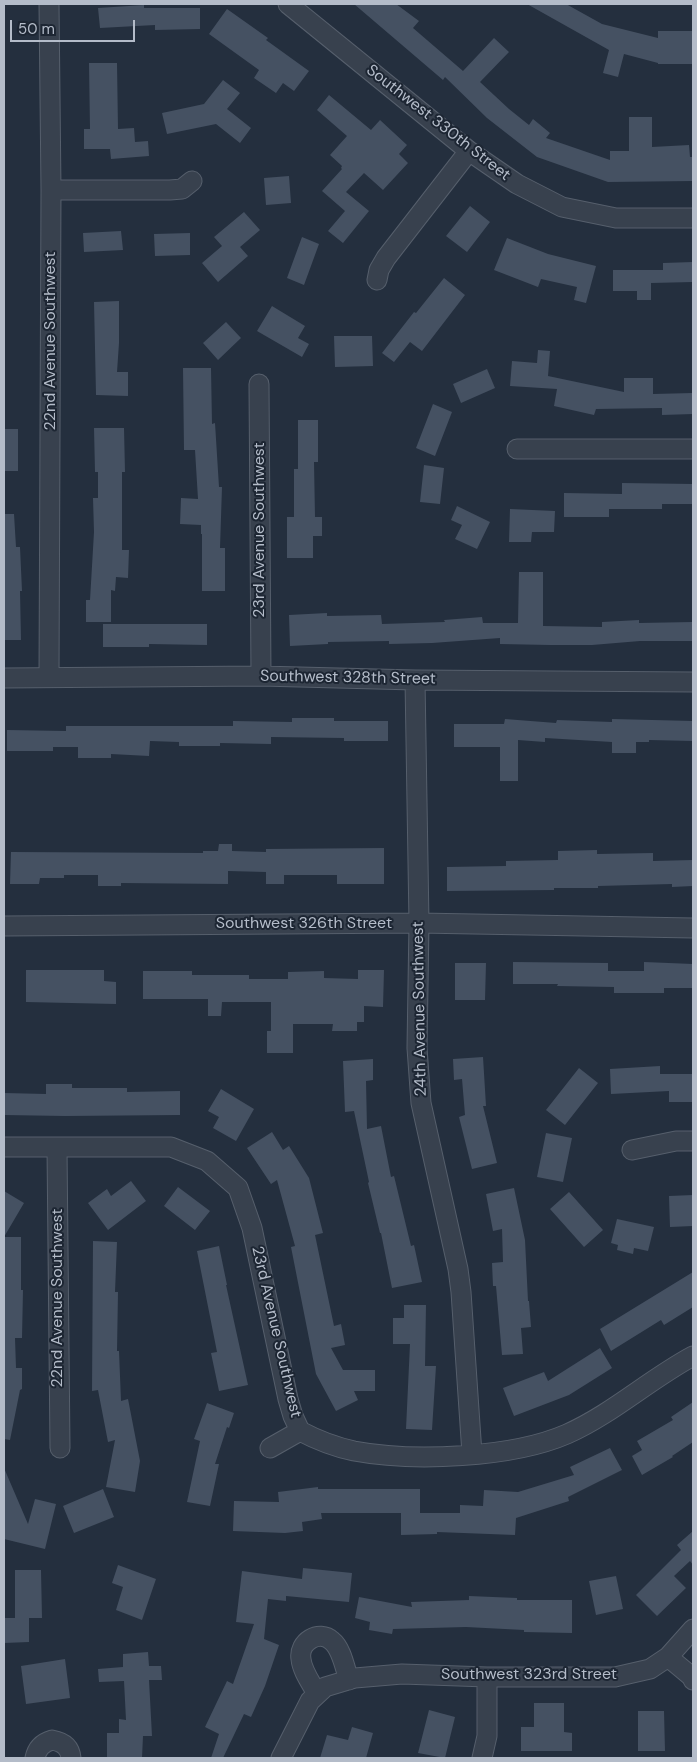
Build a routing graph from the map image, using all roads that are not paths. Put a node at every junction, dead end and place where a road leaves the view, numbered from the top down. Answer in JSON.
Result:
{"nodes":[{"id":1,"x":49,"y":4,"type":"edge"},
{"id":2,"x":288,"y":4,"type":"edge"},
{"id":3,"x":469,"y":151,"type":"junction"},
{"id":4,"x":192,"y":180,"type":"dead end"},
{"id":5,"x":51,"y":190,"type":"junction"},
{"id":6,"x":693,"y":218,"type":"edge"},
{"id":7,"x":377,"y":280,"type":"dead end"},
{"id":8,"x":259,"y":384,"type":"dead end"},
{"id":9,"x":517,"y":449,"type":"dead end"},
{"id":10,"x":693,"y":449,"type":"edge"},
{"id":11,"x":261,"y":676,"type":"junction"},
{"id":12,"x":4,"y":678,"type":"edge"},
{"id":13,"x":49,"y":678,"type":"junction"},
{"id":14,"x":415,"y":680,"type":"junction"},
{"id":15,"x":693,"y":682,"type":"edge"},
{"id":16,"x":419,"y":923,"type":"junction"},
{"id":17,"x":4,"y":926,"type":"edge"},
{"id":18,"x":693,"y":928,"type":"edge"},
{"id":19,"x":693,"y":1141,"type":"edge"},
{"id":20,"x":4,"y":1147,"type":"edge"},
{"id":21,"x":57,"y":1148,"type":"junction"},
{"id":22,"x":632,"y":1150,"type":"dead end"},
{"id":23,"x":693,"y":1356,"type":"edge"},
{"id":24,"x":300,"y":1431,"type":"junction"},
{"id":25,"x":60,"y":1448,"type":"dead end"},
{"id":26,"x":270,"y":1448,"type":"dead end"},
{"id":27,"x":472,"y":1454,"type":"junction"},
{"id":28,"x":693,"y":1629,"type":"edge"},
{"id":29,"x":668,"y":1657,"type":"junction"},
{"id":30,"x":487,"y":1678,"type":"junction"},
{"id":31,"x":349,"y":1680,"type":"junction"},
{"id":32,"x":693,"y":1680,"type":"edge"},
{"id":33,"x":321,"y":1691,"type":"junction"},
{"id":34,"x":35,"y":1758,"type":"edge"},
{"id":35,"x":71,"y":1758,"type":"edge"},
{"id":36,"x":281,"y":1758,"type":"edge"},
{"id":37,"x":482,"y":1758,"type":"edge"}],
"edges":[{"from":1,"to":5,"type":"street","name":"22nd Avenue Southwest"},
{"from":2,"to":3,"type":"street","name":"Southwest 330th Street"},
{"from":3,"to":6,"type":"street","name":"Southwest 330th Street"},
{"from":3,"to":7,"type":"street"},
{"from":4,"to":5,"type":"street"},
{"from":5,"to":13,"type":"street","name":"22nd Avenue Southwest"},
{"from":8,"to":11,"type":"street","name":"23rd Avenue Southwest"},
{"from":9,"to":10,"type":"street"},
{"from":11,"to":13,"type":"street","name":"Southwest 328th Street"},
{"from":11,"to":14,"type":"street","name":"Southwest 328th Street"},
{"from":12,"to":13,"type":"street","name":"Southwest 328th Street"},
{"from":14,"to":15,"type":"street","name":"Southwest 328th Street"},
{"from":14,"to":16,"type":"street","name":"24th Avenue Southwest"},
{"from":16,"to":17,"type":"street","name":"Southwest 326th Street"},
{"from":16,"to":18,"type":"street","name":"Southwest 326th Street"},
{"from":16,"to":27,"type":"street","name":"24th Avenue Southwest"},
{"from":19,"to":22,"type":"street"},
{"from":20,"to":21,"type":"street","name":"23rd Avenue Southwest"},
{"from":21,"to":24,"type":"street","name":"23rd Avenue Southwest"},
{"from":21,"to":25,"type":"street","name":"22nd Avenue Southwest"},
{"from":23,"to":27,"type":"street"},
{"from":24,"to":26,"type":"street","name":"23rd Avenue Southwest"},
{"from":24,"to":27,"type":"street"},
{"from":28,"to":29,"type":"street","name":"Southwest 323rd Street"},
{"from":29,"to":30,"type":"street","name":"Southwest 323rd Street"},
{"from":29,"to":32,"type":"street"},
{"from":30,"to":31,"type":"street","name":"Southwest 323rd Street"},
{"from":30,"to":37,"type":"street"},
{"from":31,"to":33,"type":"street","name":"Southwest 323rd Street"},
{"from":31,"to":33,"type":"street"},
{"from":33,"to":36,"type":"street"},
{"from":34,"to":35,"type":"street"}]}
